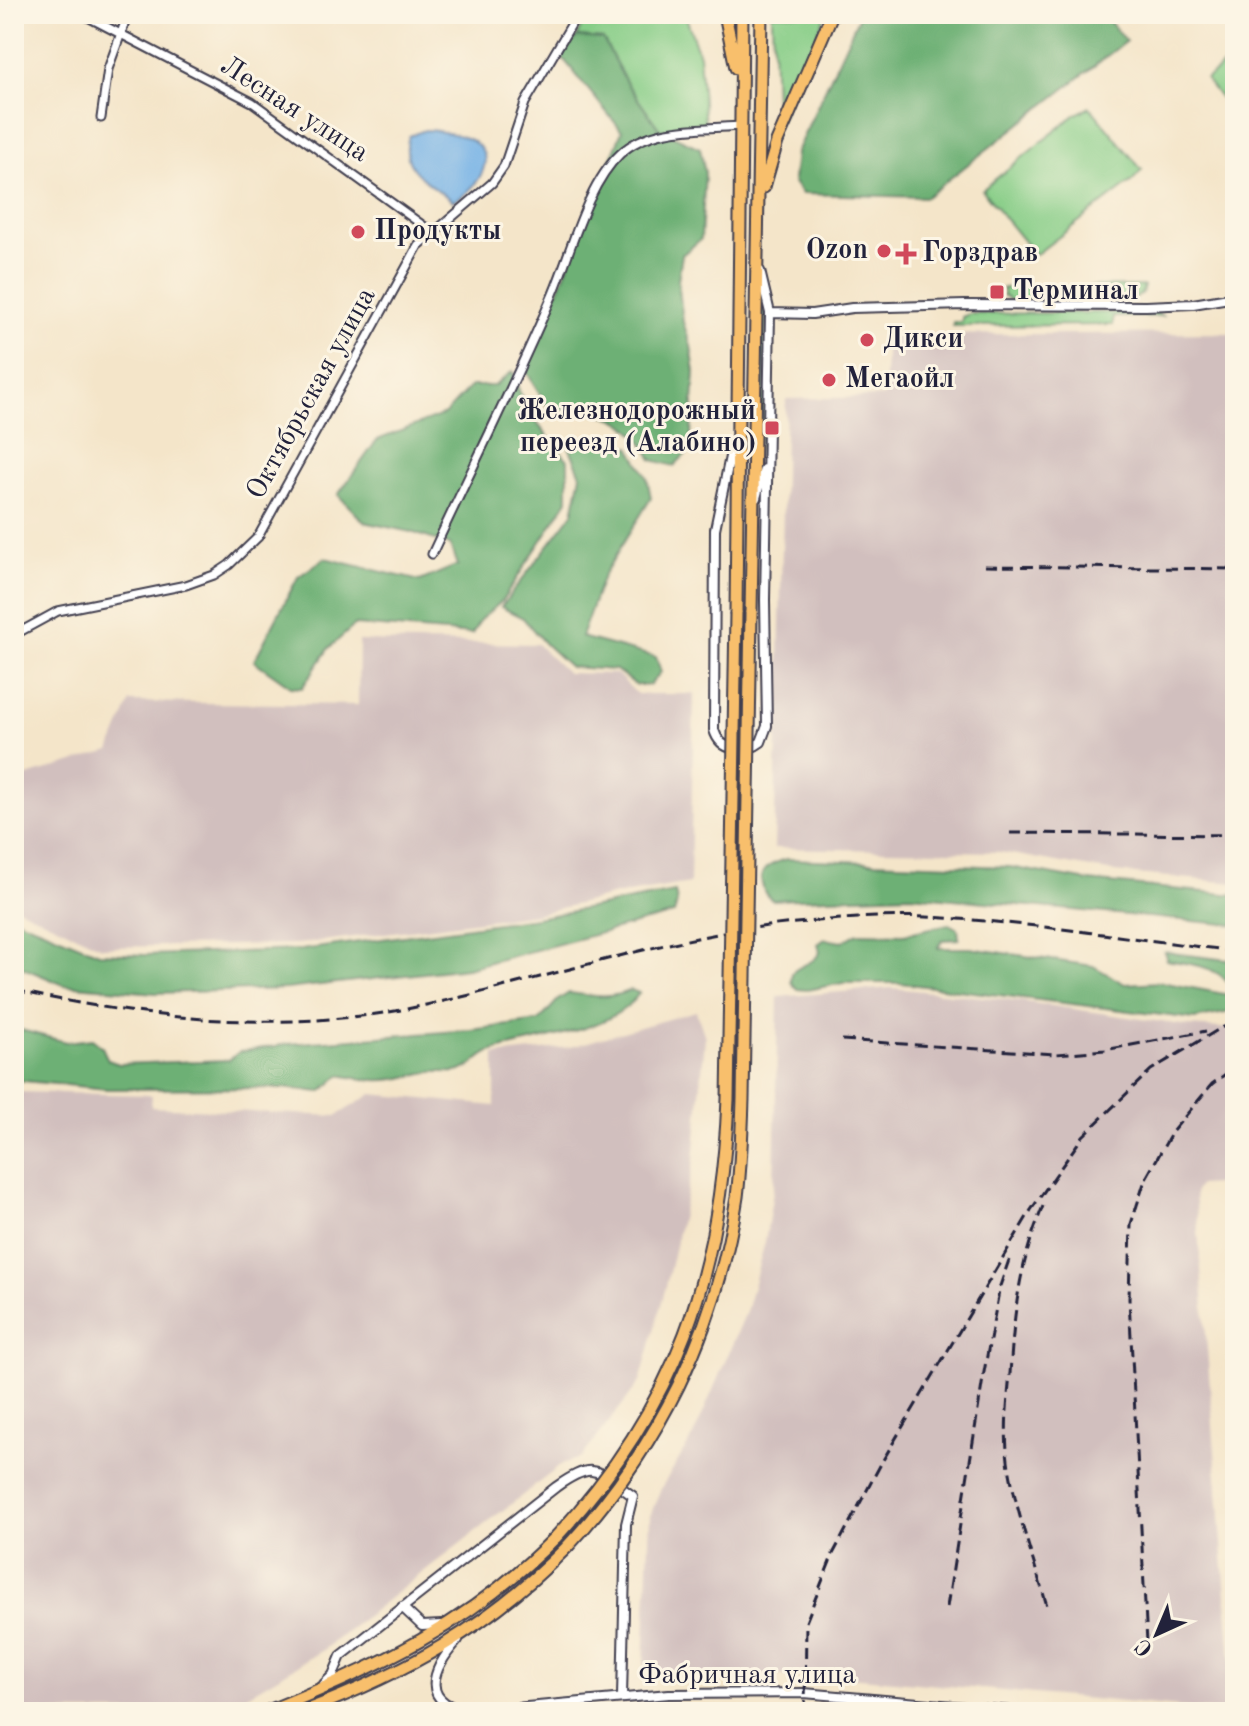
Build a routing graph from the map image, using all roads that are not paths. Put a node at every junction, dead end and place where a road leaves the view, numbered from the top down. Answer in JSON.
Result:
{"nodes":[{"id":1,"x":82,"y":14,"type":"edge"},
{"id":2,"x":128,"y":14,"type":"edge"},
{"id":3,"x":575,"y":14,"type":"edge"},
{"id":4,"x":725,"y":14,"type":"edge"},
{"id":5,"x":742,"y":14,"type":"edge"},
{"id":6,"x":761,"y":14,"type":"edge"},
{"id":7,"x":832,"y":14,"type":"edge"},
{"id":8,"x":120,"y":33,"type":"junction"},
{"id":9,"x":742,"y":110,"type":"junction"},
{"id":10,"x":101,"y":118,"type":"dead end"},
{"id":11,"x":742,"y":126,"type":"junction"},
{"id":12,"x":759,"y":203,"type":"junction"},
{"id":13,"x":432,"y":232,"type":"junction"},
{"id":14,"x":757,"y":258,"type":"junction"},
{"id":15,"x":1235,"y":297,"type":"edge"},
{"id":16,"x":770,"y":313,"type":"junction"},
{"id":17,"x":739,"y":394,"type":"junction"},
{"id":18,"x":767,"y":454,"type":"junction"},
{"id":19,"x":752,"y":515,"type":"junction"},
{"id":20,"x":432,"y":554,"type":"dead end"},
{"id":21,"x":14,"y":635,"type":"edge"},
{"id":22,"x":402,"y":1607,"type":"junction"},
{"id":23,"x":461,"y":1617,"type":"junction"},
{"id":24,"x":463,"y":1635,"type":"junction"},
{"id":25,"x":310,"y":1694,"type":"junction"},
{"id":26,"x":622,"y":1697,"type":"junction"},
{"id":27,"x":266,"y":1712,"type":"edge"},
{"id":28,"x":302,"y":1712,"type":"edge"},
{"id":29,"x":472,"y":1712,"type":"edge"},
{"id":30,"x":1022,"y":1712,"type":"edge"}],
"edges":[{"from":1,"to":8,"type":"street","name":"Лесная улица"},
{"from":2,"to":8,"type":"street"},
{"from":3,"to":13,"type":"street","name":"Октябрьская улица"},
{"from":4,"to":9,"type":"highway"},
{"from":5,"to":9,"type":"highway"},
{"from":6,"to":12,"type":"highway"},
{"from":7,"to":12,"type":"highway"},
{"from":8,"to":10,"type":"street"},
{"from":8,"to":13,"type":"street","name":"Лесная улица"},
{"from":9,"to":11,"type":"highway"},
{"from":11,"to":17,"type":"highway"},
{"from":11,"to":20,"type":"street"},
{"from":12,"to":14,"type":"highway"},
{"from":13,"to":21,"type":"street","name":"Октябрьская улица"},
{"from":14,"to":16,"type":"street"},
{"from":14,"to":19,"type":"highway"},
{"from":15,"to":16,"type":"street"},
{"from":16,"to":18,"type":"street"},
{"from":17,"to":18,"type":"street"},
{"from":17,"to":23,"type":"highway","bridge":true},
{"from":18,"to":19,"type":"street"},
{"from":19,"to":24,"type":"highway","bridge":true},
{"from":22,"to":23,"type":"street"},
{"from":22,"to":25,"type":"street"},
{"from":22,"to":26,"type":"street"},
{"from":23,"to":25,"type":"highway"},
{"from":24,"to":28,"type":"highway"},
{"from":24,"to":29,"type":"street"},
{"from":25,"to":27,"type":"highway"},
{"from":26,"to":29,"type":"street","name":"Фабричная улица"},
{"from":26,"to":30,"type":"street","name":"Фабричная улица"}]}
